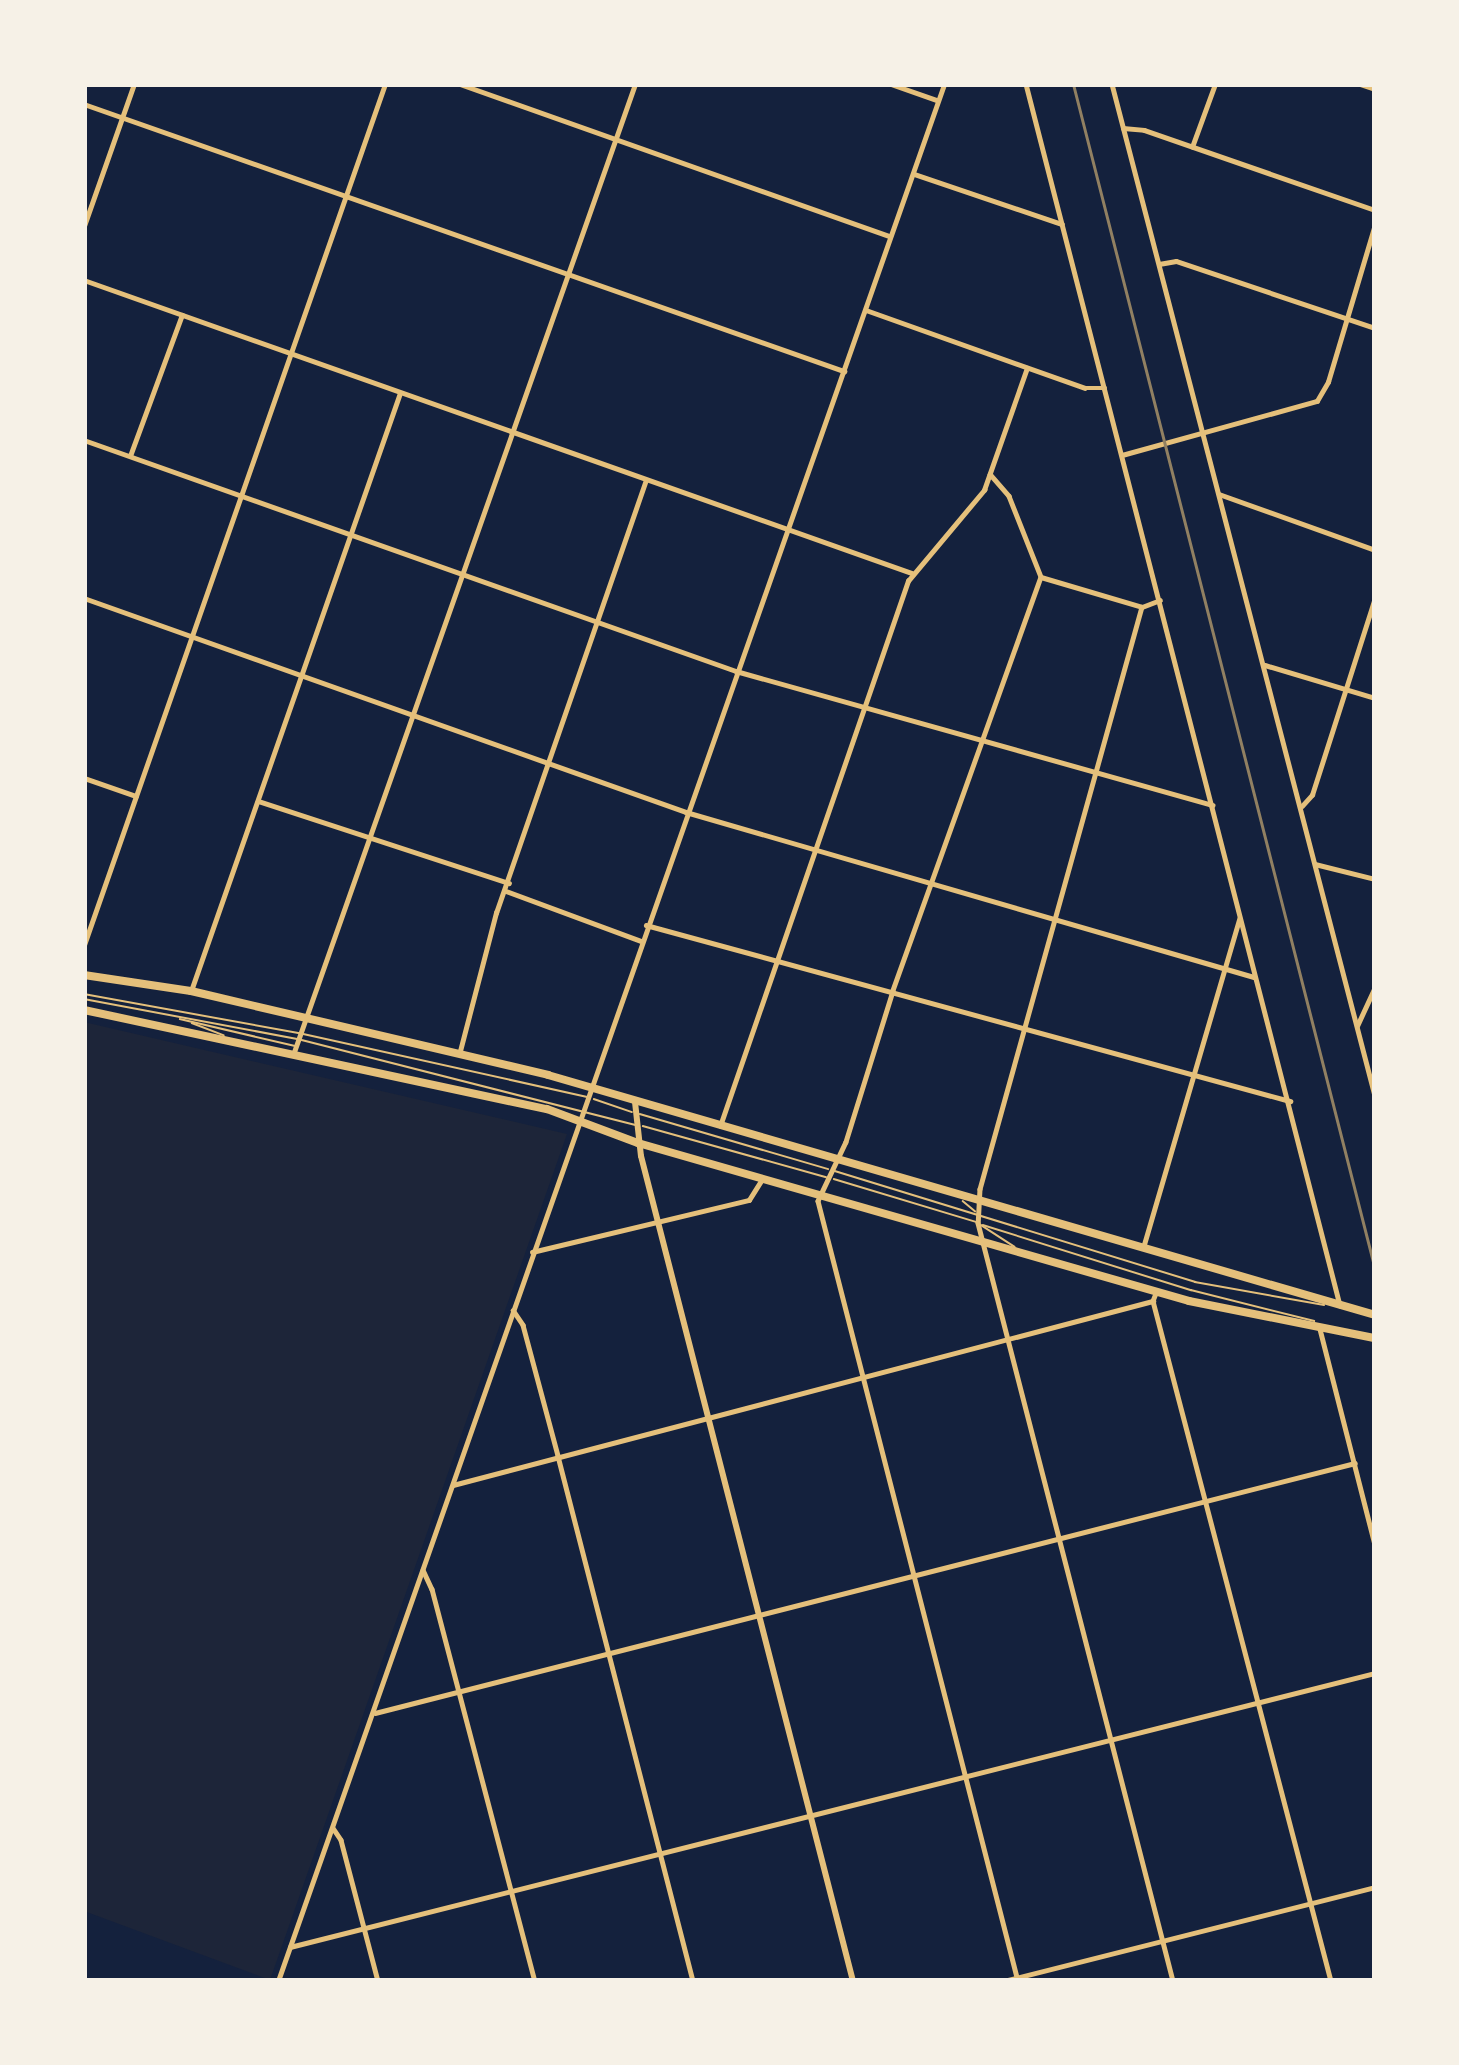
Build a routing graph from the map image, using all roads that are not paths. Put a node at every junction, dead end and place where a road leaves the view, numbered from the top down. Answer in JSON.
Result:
{"nodes":[{"id":1,"x":134,"y":84,"type":"edge"},
{"id":2,"x":386,"y":84,"type":"edge"},
{"id":3,"x":460,"y":84,"type":"edge"},
{"id":4,"x":635,"y":84,"type":"edge"},
{"id":5,"x":891,"y":84,"type":"edge"},
{"id":6,"x":944,"y":84,"type":"edge"},
{"id":7,"x":1026,"y":84,"type":"edge"},
{"id":8,"x":1112,"y":84,"type":"edge"},
{"id":9,"x":1215,"y":84,"type":"edge"},
{"id":10,"x":1360,"y":84,"type":"edge"},
{"id":11,"x":1375,"y":89,"type":"edge"},
{"id":12,"x":939,"y":100,"type":"junction"},
{"id":13,"x":84,"y":104,"type":"edge"},
{"id":14,"x":122,"y":117,"type":"junction"},
{"id":15,"x":1123,"y":128,"type":"junction"},
{"id":16,"x":615,"y":138,"type":"junction"},
{"id":17,"x":1192,"y":147,"type":"junction"},
{"id":18,"x":913,"y":173,"type":"junction"},
{"id":19,"x":345,"y":197,"type":"junction"},
{"id":20,"x":1375,"y":209,"type":"edge"},
{"id":21,"x":1062,"y":224,"type":"junction"},
{"id":22,"x":1375,"y":224,"type":"edge"},
{"id":23,"x":84,"y":226,"type":"edge"},
{"id":24,"x":890,"y":236,"type":"junction"},
{"id":25,"x":1159,"y":264,"type":"junction"},
{"id":26,"x":566,"y":274,"type":"junction"},
{"id":27,"x":84,"y":280,"type":"edge"},
{"id":28,"x":866,"y":310,"type":"junction"},
{"id":29,"x":182,"y":315,"type":"junction"},
{"id":30,"x":1346,"y":318,"type":"junction"},
{"id":31,"x":1375,"y":328,"type":"edge"},
{"id":32,"x":290,"y":355,"type":"junction"},
{"id":33,"x":1027,"y":368,"type":"junction"},
{"id":34,"x":844,"y":371,"type":"junction"},
{"id":35,"x":1105,"y":388,"type":"junction"},
{"id":36,"x":400,"y":393,"type":"junction"},
{"id":37,"x":510,"y":432,"type":"junction"},
{"id":38,"x":1203,"y":433,"type":"junction"},
{"id":39,"x":84,"y":440,"type":"edge"},
{"id":40,"x":1122,"y":455,"type":"junction"},
{"id":41,"x":130,"y":456,"type":"junction"},
{"id":42,"x":990,"y":474,"type":"junction"},
{"id":43,"x":646,"y":481,"type":"junction"},
{"id":44,"x":240,"y":494,"type":"junction"},
{"id":45,"x":1219,"y":494,"type":"junction"},
{"id":46,"x":787,"y":529,"type":"junction"},
{"id":47,"x":352,"y":533,"type":"junction"},
{"id":48,"x":1375,"y":550,"type":"edge"},
{"id":49,"x":912,"y":573,"type":"junction"},
{"id":50,"x":460,"y":574,"type":"junction"},
{"id":51,"x":1041,"y":577,"type":"junction"},
{"id":52,"x":84,"y":598,"type":"edge"},
{"id":53,"x":1375,"y":598,"type":"edge"},
{"id":54,"x":1160,"y":600,"type":"junction"},
{"id":55,"x":1142,"y":607,"type":"junction"},
{"id":56,"x":597,"y":622,"type":"junction"},
{"id":57,"x":191,"y":636,"type":"junction"},
{"id":58,"x":1265,"y":665,"type":"junction"},
{"id":59,"x":736,"y":671,"type":"junction"},
{"id":60,"x":302,"y":675,"type":"junction"},
{"id":61,"x":1346,"y":690,"type":"junction"},
{"id":62,"x":1375,"y":698,"type":"edge"},
{"id":63,"x":861,"y":709,"type":"junction"},
{"id":64,"x":410,"y":714,"type":"junction"},
{"id":65,"x":982,"y":743,"type":"junction"},
{"id":66,"x":548,"y":762,"type":"junction"},
{"id":67,"x":1095,"y":775,"type":"junction"},
{"id":68,"x":84,"y":778,"type":"edge"},
{"id":69,"x":136,"y":796,"type":"junction"},
{"id":70,"x":257,"y":801,"type":"junction"},
{"id":71,"x":1212,"y":805,"type":"junction"},
{"id":72,"x":1300,"y":808,"type":"junction"},
{"id":73,"x":686,"y":812,"type":"junction"},
{"id":74,"x":370,"y":837,"type":"junction"},
{"id":75,"x":812,"y":850,"type":"junction"},
{"id":76,"x":1315,"y":864,"type":"junction"},
{"id":77,"x":1375,"y":879,"type":"edge"},
{"id":78,"x":931,"y":884,"type":"junction"},
{"id":79,"x":508,"y":887,"type":"junction"},
{"id":80,"x":1241,"y":913,"type":"junction"},
{"id":81,"x":1054,"y":919,"type":"junction"},
{"id":82,"x":646,"y":925,"type":"junction"},
{"id":83,"x":641,"y":941,"type":"junction"},
{"id":84,"x":84,"y":944,"type":"edge"},
{"id":85,"x":775,"y":962,"type":"junction"},
{"id":86,"x":1223,"y":968,"type":"junction"},
{"id":87,"x":84,"y":975,"type":"edge"},
{"id":88,"x":1258,"y":979,"type":"junction"},
{"id":89,"x":1375,"y":987,"type":"edge"},
{"id":90,"x":191,"y":992,"type":"junction"},
{"id":91,"x":893,"y":992,"type":"junction"},
{"id":92,"x":84,"y":996,"type":"edge"},
{"id":93,"x":84,"y":1010,"type":"edge"},
{"id":94,"x":171,"y":1016,"type":"junction"},
{"id":95,"x":304,"y":1016,"type":"junction"},
{"id":96,"x":183,"y":1019,"type":"junction"},
{"id":97,"x":1357,"y":1026,"type":"junction"},
{"id":98,"x":1024,"y":1029,"type":"junction"},
{"id":99,"x":230,"y":1038,"type":"junction"},
{"id":100,"x":297,"y":1043,"type":"junction"},
{"id":101,"x":460,"y":1053,"type":"junction"},
{"id":102,"x":1191,"y":1076,"type":"junction"},
{"id":103,"x":1373,"y":1082,"type":"edge"},
{"id":104,"x":589,"y":1092,"type":"junction"},
{"id":105,"x":1375,"y":1096,"type":"edge"},
{"id":106,"x":1290,"y":1101,"type":"junction"},
{"id":107,"x":634,"y":1107,"type":"junction"},
{"id":108,"x":582,"y":1113,"type":"junction"},
{"id":109,"x":634,"y":1124,"type":"junction"},
{"id":110,"x":720,"y":1126,"type":"junction"},
{"id":111,"x":638,"y":1143,"type":"junction"},
{"id":112,"x":834,"y":1170,"type":"junction"},
{"id":113,"x":761,"y":1179,"type":"junction"},
{"id":114,"x":954,"y":1194,"type":"junction"},
{"id":115,"x":820,"y":1196,"type":"junction"},
{"id":116,"x":978,"y":1201,"type":"junction"},
{"id":117,"x":978,"y":1214,"type":"junction"},
{"id":118,"x":658,"y":1222,"type":"junction"},
{"id":119,"x":978,"y":1223,"type":"junction"},
{"id":120,"x":980,"y":1238,"type":"junction"},
{"id":121,"x":1143,"y":1248,"type":"junction"},
{"id":122,"x":1020,"y":1250,"type":"junction"},
{"id":123,"x":532,"y":1252,"type":"junction"},
{"id":124,"x":1155,"y":1296,"type":"junction"},
{"id":125,"x":1340,"y":1306,"type":"junction"},
{"id":126,"x":513,"y":1310,"type":"junction"},
{"id":127,"x":1375,"y":1315,"type":"edge"},
{"id":128,"x":1320,"y":1329,"type":"junction"},
{"id":129,"x":1375,"y":1338,"type":"edge"},
{"id":130,"x":1007,"y":1340,"type":"junction"},
{"id":131,"x":859,"y":1378,"type":"junction"},
{"id":132,"x":710,"y":1418,"type":"junction"},
{"id":133,"x":558,"y":1456,"type":"junction"},
{"id":134,"x":1354,"y":1463,"type":"junction"},
{"id":135,"x":453,"y":1485,"type":"junction"},
{"id":136,"x":1207,"y":1501,"type":"junction"},
{"id":137,"x":1060,"y":1540,"type":"junction"},
{"id":138,"x":1375,"y":1545,"type":"edge"},
{"id":139,"x":422,"y":1569,"type":"junction"},
{"id":140,"x":912,"y":1580,"type":"junction"},
{"id":141,"x":761,"y":1618,"type":"junction"},
{"id":142,"x":609,"y":1656,"type":"junction"},
{"id":143,"x":1375,"y":1672,"type":"edge"},
{"id":144,"x":460,"y":1692,"type":"junction"},
{"id":145,"x":1256,"y":1701,"type":"junction"},
{"id":146,"x":375,"y":1713,"type":"junction"},
{"id":147,"x":1111,"y":1739,"type":"junction"},
{"id":148,"x":964,"y":1776,"type":"junction"},
{"id":149,"x":811,"y":1815,"type":"junction"},
{"id":150,"x":332,"y":1828,"type":"junction"},
{"id":151,"x":660,"y":1854,"type":"junction"},
{"id":152,"x":1375,"y":1886,"type":"edge"},
{"id":153,"x":513,"y":1892,"type":"junction"},
{"id":154,"x":1311,"y":1903,"type":"junction"},
{"id":155,"x":364,"y":1930,"type":"junction"},
{"id":156,"x":1162,"y":1941,"type":"junction"},
{"id":157,"x":290,"y":1947,"type":"junction"},
{"id":158,"x":1018,"y":1979,"type":"edge"},
{"id":159,"x":278,"y":1981,"type":"edge"},
{"id":160,"x":378,"y":1981,"type":"edge"},
{"id":161,"x":535,"y":1981,"type":"edge"},
{"id":162,"x":693,"y":1981,"type":"edge"},
{"id":163,"x":853,"y":1981,"type":"edge"},
{"id":164,"x":1004,"y":1981,"type":"edge"},
{"id":165,"x":1173,"y":1981,"type":"edge"},
{"id":166,"x":1331,"y":1981,"type":"edge"}],
"edges":[{"from":1,"to":14,"type":"street"},
{"from":2,"to":19,"type":"street"},
{"from":3,"to":16,"type":"street"},
{"from":4,"to":16,"type":"street"},
{"from":5,"to":12,"type":"street"},
{"from":6,"to":12,"type":"street"},
{"from":7,"to":21,"type":"street"},
{"from":8,"to":15,"type":"street"},
{"from":9,"to":17,"type":"street"},
{"from":10,"to":11,"type":"street"},
{"from":12,"to":18,"type":"street"},
{"from":13,"to":14,"type":"street"},
{"from":14,"to":19,"type":"street"},
{"from":14,"to":23,"type":"street"},
{"from":15,"to":17,"type":"street"},
{"from":15,"to":25,"type":"street"},
{"from":16,"to":24,"type":"street"},
{"from":16,"to":26,"type":"street"},
{"from":17,"to":20,"type":"street"},
{"from":18,"to":21,"type":"street"},
{"from":18,"to":24,"type":"street"},
{"from":19,"to":26,"type":"street"},
{"from":19,"to":32,"type":"street"},
{"from":21,"to":35,"type":"street"},
{"from":22,"to":30,"type":"street"},
{"from":24,"to":28,"type":"street"},
{"from":25,"to":30,"type":"street"},
{"from":25,"to":38,"type":"street"},
{"from":26,"to":34,"type":"street"},
{"from":26,"to":37,"type":"street"},
{"from":27,"to":29,"type":"street"},
{"from":28,"to":33,"type":"street"},
{"from":28,"to":34,"type":"street"},
{"from":29,"to":32,"type":"street"},
{"from":29,"to":41,"type":"street"},
{"from":30,"to":31,"type":"street"},
{"from":30,"to":38,"type":"street"},
{"from":32,"to":36,"type":"street"},
{"from":32,"to":44,"type":"street"},
{"from":33,"to":35,"type":"street"},
{"from":33,"to":42,"type":"street"},
{"from":34,"to":46,"type":"street"},
{"from":35,"to":40,"type":"street"},
{"from":36,"to":37,"type":"street"},
{"from":36,"to":47,"type":"street"},
{"from":37,"to":43,"type":"street"},
{"from":37,"to":50,"type":"street"},
{"from":38,"to":40,"type":"street"},
{"from":38,"to":45,"type":"street"},
{"from":39,"to":41,"type":"street"},
{"from":40,"to":54,"type":"street"},
{"from":41,"to":44,"type":"street"},
{"from":42,"to":49,"type":"street"},
{"from":42,"to":51,"type":"street"},
{"from":43,"to":46,"type":"street"},
{"from":43,"to":56,"type":"street"},
{"from":44,"to":47,"type":"street"},
{"from":44,"to":57,"type":"street"},
{"from":45,"to":48,"type":"street"},
{"from":45,"to":58,"type":"street"},
{"from":46,"to":49,"type":"street"},
{"from":46,"to":59,"type":"street"},
{"from":47,"to":50,"type":"street"},
{"from":47,"to":60,"type":"street"},
{"from":49,"to":63,"type":"street"},
{"from":50,"to":56,"type":"street"},
{"from":50,"to":64,"type":"street"},
{"from":51,"to":55,"type":"street"},
{"from":51,"to":65,"type":"street"},
{"from":52,"to":57,"type":"street"},
{"from":53,"to":61,"type":"street"},
{"from":54,"to":55,"type":"street"},
{"from":54,"to":71,"type":"street"},
{"from":55,"to":67,"type":"street"},
{"from":56,"to":59,"type":"street"},
{"from":56,"to":66,"type":"street"},
{"from":57,"to":60,"type":"street"},
{"from":57,"to":69,"type":"street"},
{"from":58,"to":61,"type":"street"},
{"from":58,"to":72,"type":"street"},
{"from":59,"to":63,"type":"street"},
{"from":59,"to":73,"type":"street"},
{"from":60,"to":64,"type":"street"},
{"from":60,"to":70,"type":"street"},
{"from":61,"to":62,"type":"street"},
{"from":61,"to":72,"type":"street"},
{"from":63,"to":65,"type":"street"},
{"from":63,"to":75,"type":"street"},
{"from":64,"to":66,"type":"street"},
{"from":64,"to":74,"type":"street"},
{"from":65,"to":67,"type":"street"},
{"from":65,"to":78,"type":"street"},
{"from":66,"to":73,"type":"street"},
{"from":66,"to":79,"type":"street"},
{"from":67,"to":71,"type":"street"},
{"from":67,"to":81,"type":"street"},
{"from":68,"to":69,"type":"street"},
{"from":69,"to":84,"type":"street"},
{"from":70,"to":74,"type":"street"},
{"from":70,"to":90,"type":"street"},
{"from":71,"to":80,"type":"street"},
{"from":72,"to":76,"type":"street"},
{"from":73,"to":75,"type":"street"},
{"from":73,"to":82,"type":"street"},
{"from":74,"to":79,"type":"street"},
{"from":74,"to":95,"type":"street"},
{"from":75,"to":78,"type":"street"},
{"from":75,"to":85,"type":"street"},
{"from":76,"to":77,"type":"street"},
{"from":76,"to":97,"type":"street"},
{"from":78,"to":81,"type":"street"},
{"from":78,"to":91,"type":"street"},
{"from":79,"to":83,"type":"street"},
{"from":79,"to":101,"type":"street"},
{"from":80,"to":86,"type":"street"},
{"from":80,"to":88,"type":"street"},
{"from":81,"to":86,"type":"street"},
{"from":81,"to":98,"type":"street"},
{"from":82,"to":83,"type":"street"},
{"from":82,"to":85,"type":"street"},
{"from":83,"to":104,"type":"street"},
{"from":85,"to":91,"type":"street"},
{"from":85,"to":110,"type":"street"},
{"from":86,"to":88,"type":"street"},
{"from":86,"to":102,"type":"street"},
{"from":87,"to":90,"type":"highway"},
{"from":88,"to":106,"type":"street"},
{"from":89,"to":97,"type":"street"},
{"from":90,"to":95,"type":"highway"},
{"from":91,"to":98,"type":"street"},
{"from":91,"to":112,"type":"street"},
{"from":92,"to":94,"type":"lane"},
{"from":92,"to":100,"type":"lane"},
{"from":93,"to":99,"type":"highway"},
{"from":94,"to":96,"type":"lane"},
{"from":94,"to":100,"type":"lane"},
{"from":95,"to":100,"type":"street"},
{"from":95,"to":101,"type":"highway"},
{"from":96,"to":99,"type":"lane"},
{"from":96,"to":100,"type":"lane"},
{"from":97,"to":103,"type":"street"},
{"from":98,"to":102,"type":"street"},
{"from":98,"to":116,"type":"street"},
{"from":99,"to":100,"type":"highway"},
{"from":100,"to":104,"type":"lane"},
{"from":100,"to":108,"type":"highway"},
{"from":101,"to":104,"type":"highway"},
{"from":102,"to":106,"type":"street"},
{"from":102,"to":121,"type":"street"},
{"from":103,"to":105,"type":"street"},
{"from":104,"to":107,"type":"highway"},
{"from":104,"to":108,"type":"street"},
{"from":106,"to":125,"type":"street"},
{"from":107,"to":109,"type":"main road"},
{"from":107,"to":110,"type":"highway"},
{"from":107,"to":112,"type":"lane"},
{"from":108,"to":109,"type":"lane"},
{"from":108,"to":111,"type":"highway"},
{"from":108,"to":123,"type":"street"},
{"from":109,"to":111,"type":"main road"},
{"from":109,"to":112,"type":"lane"},
{"from":110,"to":112,"type":"highway"},
{"from":111,"to":113,"type":"highway"},
{"from":111,"to":118,"type":"main road"},
{"from":112,"to":114,"type":"highway"},
{"from":112,"to":115,"type":"street"},
{"from":112,"to":117,"type":"lane"},
{"from":112,"to":119,"type":"lane"},
{"from":113,"to":115,"type":"highway"},
{"from":113,"to":118,"type":"street"},
{"from":114,"to":116,"type":"highway"},
{"from":114,"to":117,"type":"lane"},
{"from":115,"to":120,"type":"highway"},
{"from":115,"to":131,"type":"street"},
{"from":116,"to":117,"type":"street"},
{"from":116,"to":121,"type":"highway"},
{"from":117,"to":119,"type":"street"},
{"from":117,"to":125,"type":"lane"},
{"from":118,"to":123,"type":"street"},
{"from":118,"to":132,"type":"main road"},
{"from":119,"to":120,"type":"street"},
{"from":119,"to":122,"type":"lane"},
{"from":119,"to":128,"type":"lane"},
{"from":120,"to":122,"type":"highway"},
{"from":120,"to":130,"type":"street"},
{"from":121,"to":125,"type":"highway"},
{"from":122,"to":124,"type":"highway"},
{"from":123,"to":126,"type":"street"},
{"from":124,"to":128,"type":"highway"},
{"from":124,"to":130,"type":"street"},
{"from":124,"to":136,"type":"street"},
{"from":125,"to":127,"type":"highway"},
{"from":126,"to":133,"type":"street"},
{"from":126,"to":135,"type":"street"},
{"from":128,"to":129,"type":"highway"},
{"from":128,"to":134,"type":"street"},
{"from":130,"to":131,"type":"street"},
{"from":130,"to":137,"type":"street"},
{"from":131,"to":132,"type":"street"},
{"from":131,"to":140,"type":"street"},
{"from":132,"to":133,"type":"street"},
{"from":132,"to":141,"type":"main road"},
{"from":133,"to":135,"type":"street"},
{"from":133,"to":142,"type":"street"},
{"from":134,"to":136,"type":"street"},
{"from":134,"to":138,"type":"street"},
{"from":135,"to":139,"type":"street"},
{"from":136,"to":137,"type":"street"},
{"from":136,"to":145,"type":"street"},
{"from":137,"to":140,"type":"street"},
{"from":137,"to":147,"type":"street"},
{"from":139,"to":144,"type":"street"},
{"from":139,"to":146,"type":"street"},
{"from":140,"to":141,"type":"street"},
{"from":140,"to":148,"type":"street"},
{"from":141,"to":142,"type":"street"},
{"from":141,"to":149,"type":"main road"},
{"from":142,"to":144,"type":"street"},
{"from":142,"to":151,"type":"street"},
{"from":143,"to":145,"type":"street"},
{"from":144,"to":146,"type":"street"},
{"from":144,"to":153,"type":"street"},
{"from":145,"to":147,"type":"street"},
{"from":145,"to":154,"type":"street"},
{"from":146,"to":150,"type":"street"},
{"from":147,"to":148,"type":"street"},
{"from":147,"to":156,"type":"street"},
{"from":148,"to":149,"type":"street"},
{"from":148,"to":158,"type":"street"},
{"from":149,"to":151,"type":"street"},
{"from":149,"to":163,"type":"main road"},
{"from":150,"to":155,"type":"street"},
{"from":150,"to":157,"type":"street"},
{"from":151,"to":153,"type":"street"},
{"from":151,"to":162,"type":"street"},
{"from":152,"to":154,"type":"street"},
{"from":153,"to":155,"type":"street"},
{"from":153,"to":161,"type":"street"},
{"from":154,"to":156,"type":"street"},
{"from":154,"to":166,"type":"street"},
{"from":155,"to":157,"type":"street"},
{"from":155,"to":160,"type":"street"},
{"from":156,"to":158,"type":"street"},
{"from":156,"to":165,"type":"street"},
{"from":157,"to":159,"type":"street"},
{"from":158,"to":164,"type":"street"}]}
